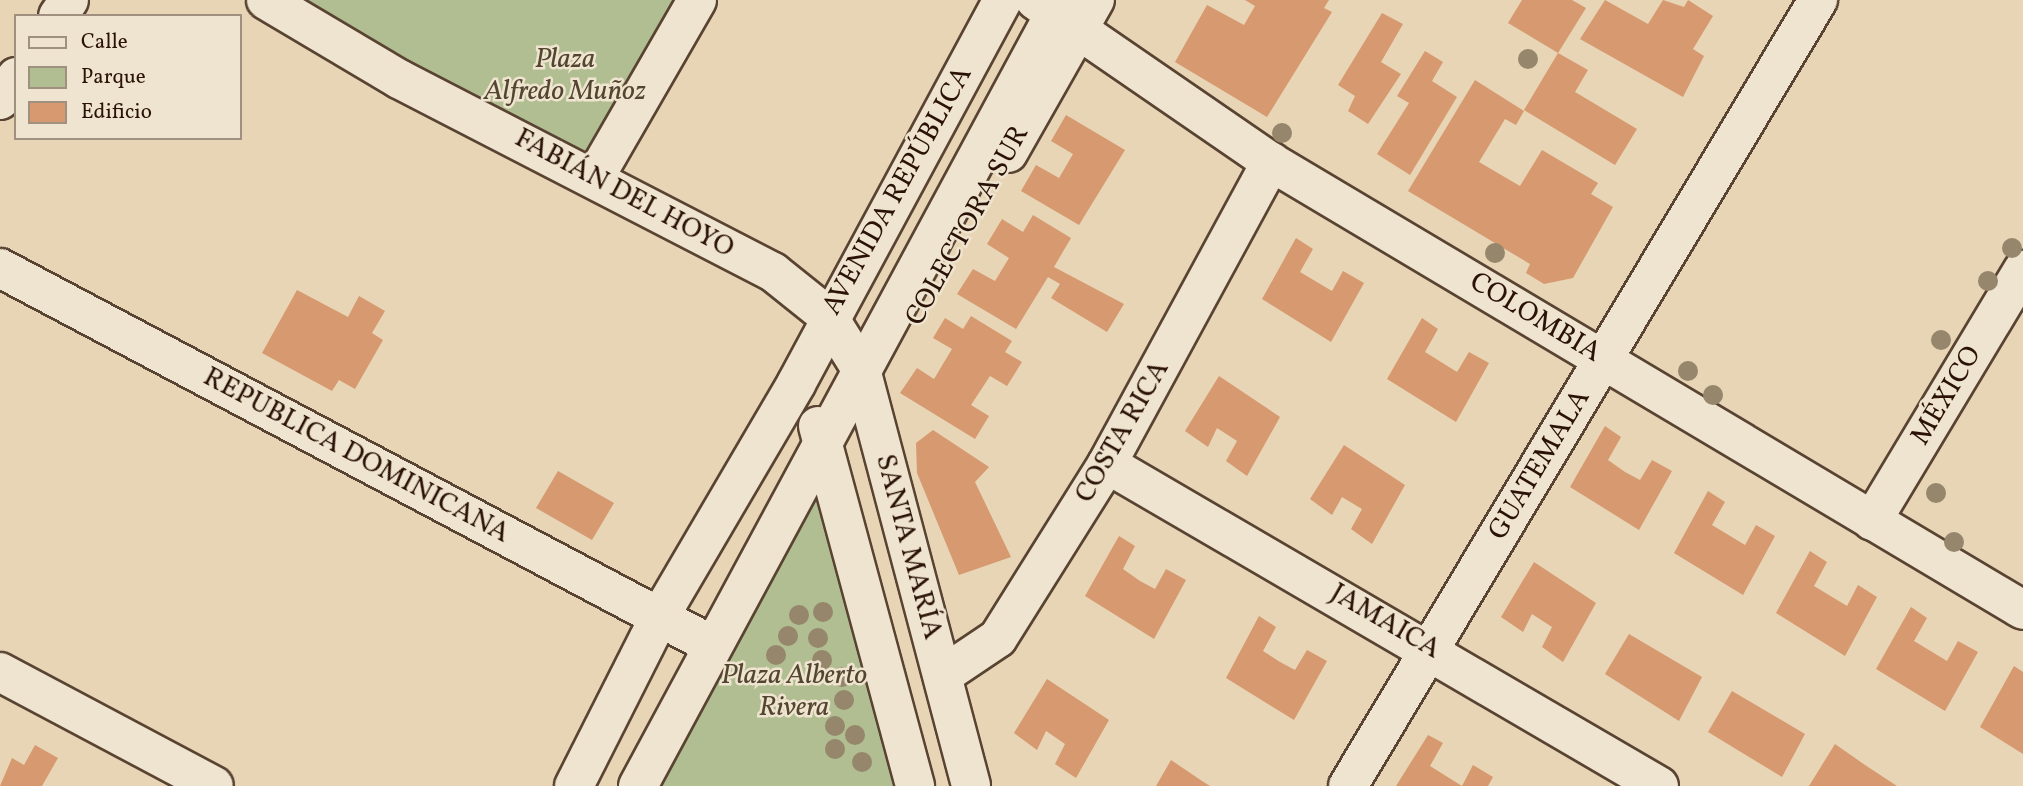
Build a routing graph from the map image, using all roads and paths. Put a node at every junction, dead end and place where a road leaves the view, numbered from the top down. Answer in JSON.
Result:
{"nodes":[{"id":1,"x":266,"y":0,"type":"edge"},
{"id":2,"x":697,"y":0,"type":"edge"},
{"id":3,"x":1003,"y":0,"type":"edge"},
{"id":4,"x":1818,"y":0,"type":"edge"},
{"id":5,"x":1065,"y":10,"type":"edge"},
{"id":6,"x":14,"y":80,"type":"edge"},
{"id":7,"x":0,"y":100,"type":"edge"},
{"id":8,"x":1271,"y":162,"type":"junction"},
{"id":9,"x":596,"y":177,"type":"junction"},
{"id":10,"x":0,"y":268,"type":"edge"},
{"id":11,"x":2023,"y":270,"type":"edge"},
{"id":12,"x":828,"y":316,"type":"junction"},
{"id":13,"x":1603,"y":358,"type":"junction"},
{"id":14,"x":861,"y":369,"type":"junction"},
{"id":15,"x":796,"y":384,"type":"junction"},
{"id":16,"x":824,"y":438,"type":"junction"},
{"id":17,"x":884,"y":463,"type":"junction"},
{"id":18,"x":1107,"y":464,"type":"junction"},
{"id":19,"x":1872,"y":521,"type":"junction"},
{"id":20,"x":2023,"y":610,"type":"edge"},
{"id":21,"x":660,"y":616,"type":"junction"},
{"id":22,"x":712,"y":645,"type":"junction"},
{"id":23,"x":1431,"y":648,"type":"junction"},
{"id":24,"x":0,"y":672,"type":"edge"},
{"id":25,"x":943,"y":675,"type":"junction"},
{"id":26,"x":972,"y":785,"type":"edge"},
{"id":27,"x":214,"y":786,"type":"edge"},
{"id":28,"x":575,"y":786,"type":"edge"},
{"id":29,"x":638,"y":786,"type":"edge"},
{"id":30,"x":915,"y":786,"type":"edge"},
{"id":31,"x":1348,"y":786,"type":"edge"},
{"id":32,"x":1659,"y":786,"type":"edge"}],
"edges":[{"from":1,"to":9,"type":"street","name":"FABIÁN DEL HOYO"},
{"from":2,"to":9,"type":"street"},
{"from":3,"to":12,"type":"street","name":"AVENIDA REPÚBLICA"},
{"from":4,"to":13,"type":"street","name":"GUATEMALA"},
{"from":5,"to":8,"type":"street","name":"COLOMBIA"},
{"from":5,"to":14,"type":"street","name":"AVENIDA REPÚBLICA"},
{"from":5,"to":17,"type":"street","name":"COLECTORA SUR"},
{"from":6,"to":7,"type":"street"},
{"from":8,"to":13,"type":"street","name":"COLOMBIA"},
{"from":8,"to":18,"type":"street","name":"COSTA RICA"},
{"from":9,"to":12,"type":"street","name":"FABIÁN DEL HOYO"},
{"from":10,"to":21,"type":"street","name":"REPUBLICA DOMINICANA"},
{"from":11,"to":19,"type":"street","name":"MÉXICO"},
{"from":12,"to":14,"type":"street","name":"SANTA MARÍA"},
{"from":12,"to":15,"type":"street","name":"AVENIDA REPÚBLICA"},
{"from":13,"to":19,"type":"street","name":"COLOMBIA"},
{"from":13,"to":23,"type":"street","name":"GUATEMALA"},
{"from":14,"to":16,"type":"street","name":"AVENIDA REPÚBLICA"},
{"from":14,"to":17,"type":"street","name":"SANTA MARÍA"},
{"from":15,"to":16,"type":"street","name":"SANTA MARÍA"},
{"from":15,"to":21,"type":"street","name":"AVENIDA REPÚBLICA"},
{"from":16,"to":22,"type":"street","name":"AVENIDA REPÚBLICA"},
{"from":16,"to":30,"type":"street","name":"SANTA MARÍA"},
{"from":17,"to":25,"type":"street","name":"SANTA MARÍA"},
{"from":18,"to":23,"type":"street","name":"JAMAICA"},
{"from":18,"to":25,"type":"street","name":"COSTA RICA"},
{"from":19,"to":20,"type":"street","name":"COLOMBIA"},
{"from":21,"to":22,"type":"street","name":"REPUBLICA DOMINICANA"},
{"from":21,"to":28,"type":"street","name":"AVENIDA REPÚBLICA"},
{"from":22,"to":29,"type":"street","name":"AVENIDA REPÚBLICA"},
{"from":23,"to":31,"type":"street","name":"GUATEMALA"},
{"from":23,"to":32,"type":"street","name":"JAMAICA"},
{"from":24,"to":27,"type":"street"},
{"from":25,"to":26,"type":"street","name":"SANTA MARÍA"}]}
